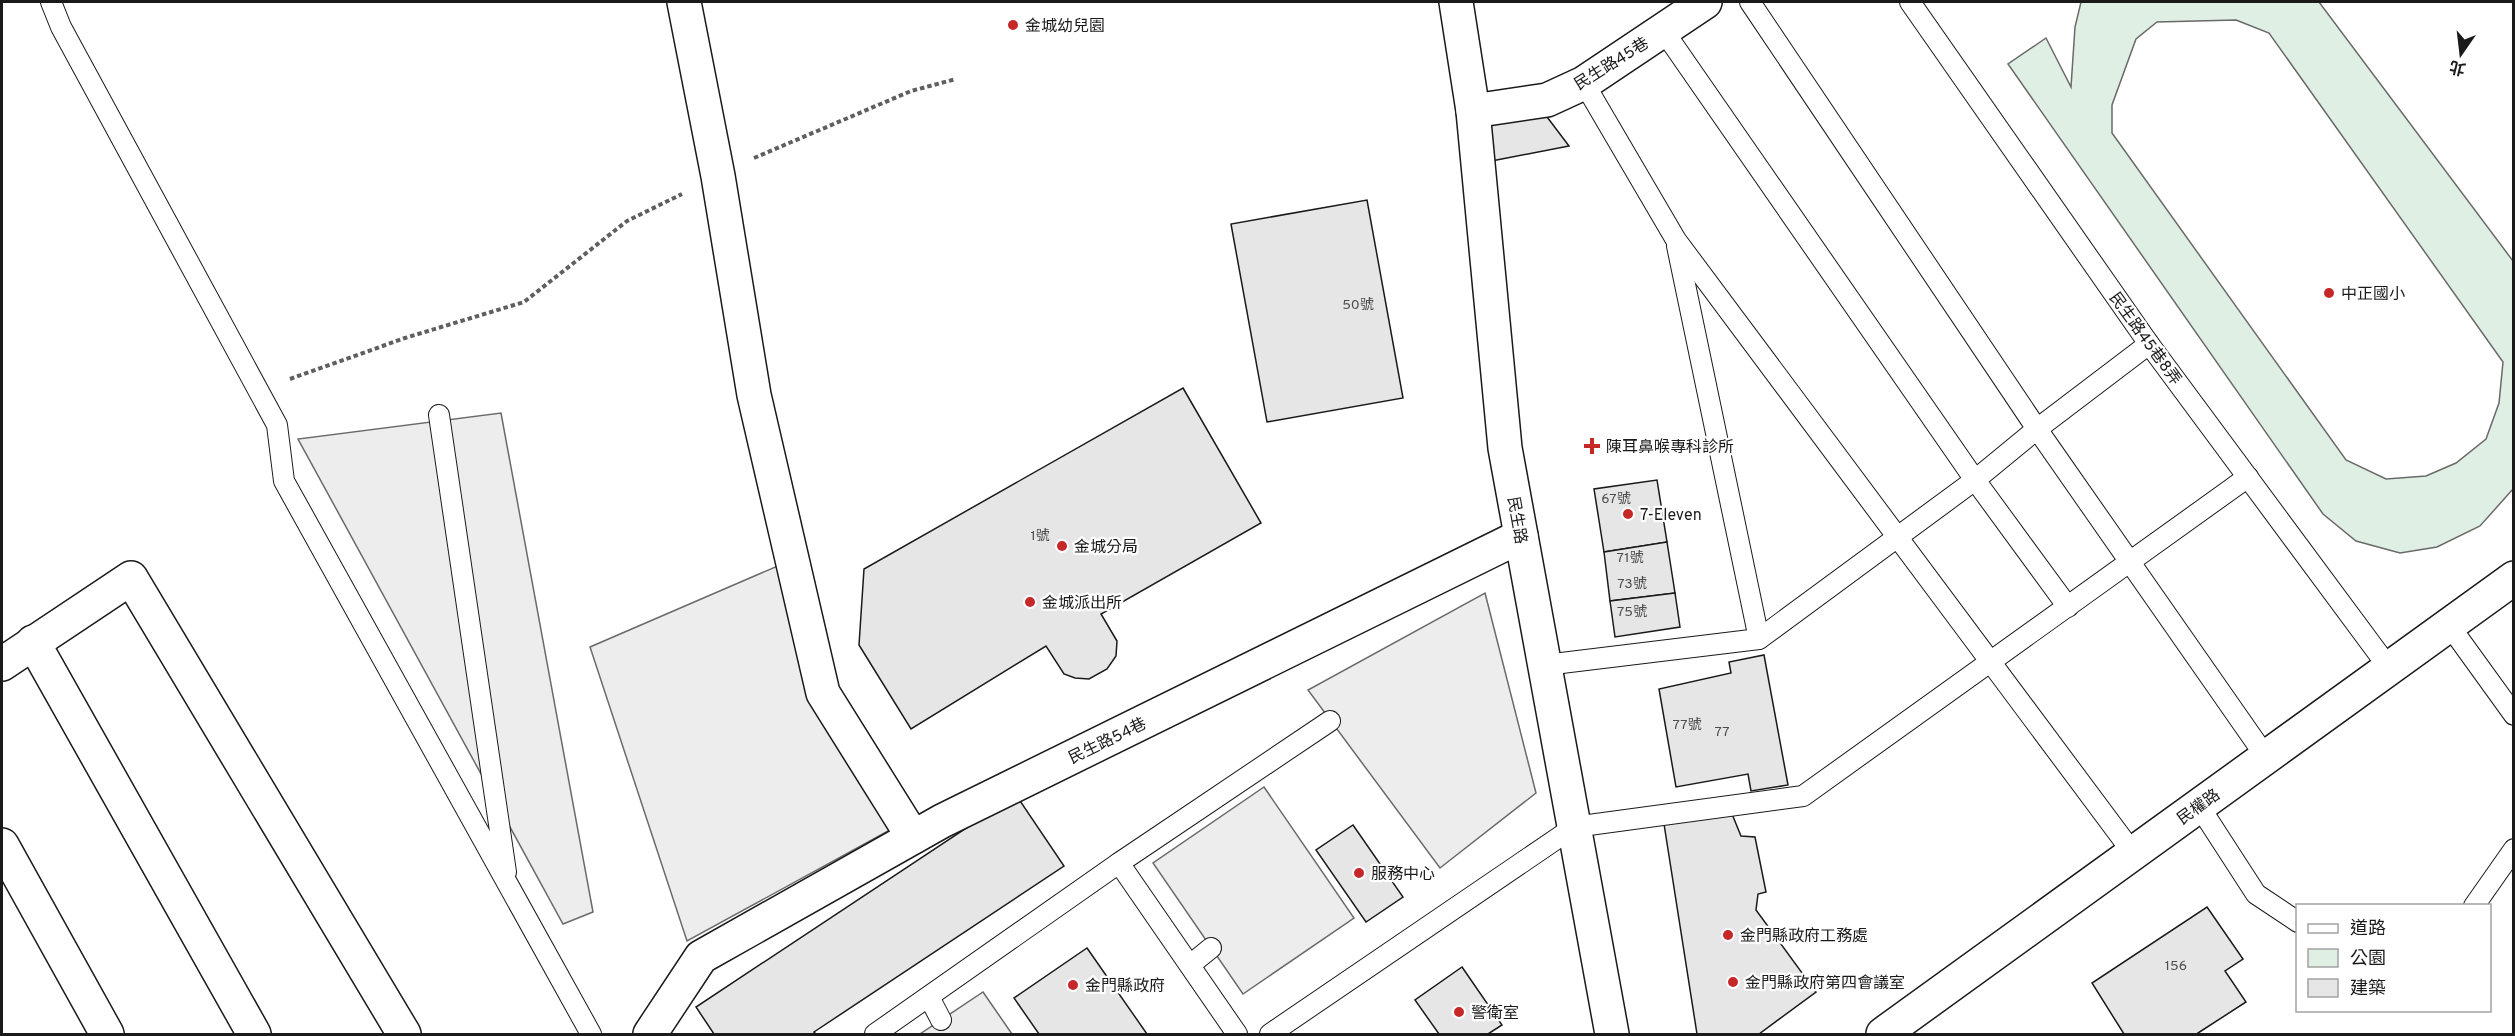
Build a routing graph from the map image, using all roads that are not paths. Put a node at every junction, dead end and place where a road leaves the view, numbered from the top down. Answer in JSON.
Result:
{"nodes":[{"id":1,"x":51,"y":2,"type":"edge"},
{"id":2,"x":684,"y":2,"type":"edge"},
{"id":3,"x":1456,"y":2,"type":"edge"},
{"id":4,"x":1705,"y":2,"type":"edge"},
{"id":5,"x":1750,"y":2,"type":"edge"},
{"id":6,"x":1910,"y":2,"type":"edge"},
{"id":7,"x":1663,"y":30,"type":"junction"},
{"id":8,"x":1584,"y":83,"type":"junction"},
{"id":9,"x":1473,"y":111,"type":"junction"},
{"id":10,"x":1676,"y":240,"type":"junction"},
{"id":11,"x":2149,"y":344,"type":"junction"},
{"id":12,"x":439,"y":415,"type":"dead end"},
{"id":13,"x":2037,"y":429,"type":"junction"},
{"id":14,"x":2248,"y":477,"type":"junction"},
{"id":15,"x":1975,"y":480,"type":"junction"},
{"id":16,"x":1521,"y":536,"type":"junction"},
{"id":17,"x":1897,"y":537,"type":"junction"},
{"id":18,"x":2130,"y":561,"type":"junction"},
{"id":19,"x":2514,"y":578,"type":"edge"},
{"id":20,"x":2068,"y":607,"type":"junction"},
{"id":21,"x":2449,"y":625,"type":"junction"},
{"id":22,"x":1759,"y":639,"type":"junction"},
{"id":23,"x":33,"y":642,"type":"junction"},
{"id":24,"x":1992,"y":663,"type":"junction"},
{"id":25,"x":2,"y":664,"type":"edge"},
{"id":26,"x":1545,"y":665,"type":"junction"},
{"id":27,"x":2389,"y":668,"type":"junction"},
{"id":28,"x":2514,"y":715,"type":"edge"},
{"id":29,"x":1330,"y":720,"type":"dead end"},
{"id":30,"x":2266,"y":758,"type":"junction"},
{"id":31,"x":2199,"y":806,"type":"junction"},
{"id":32,"x":1574,"y":827,"type":"junction"},
{"id":33,"x":913,"y":837,"type":"junction"},
{"id":34,"x":2,"y":845,"type":"edge"},
{"id":35,"x":2514,"y":849,"type":"edge"},
{"id":36,"x":2133,"y":853,"type":"junction"},
{"id":37,"x":1119,"y":863,"type":"junction"},
{"id":38,"x":508,"y":884,"type":"junction"},
{"id":39,"x":2475,"y":904,"type":"edge"},
{"id":40,"x":2296,"y":921,"type":"edge"},
{"id":41,"x":1211,"y":948,"type":"dead end"},
{"id":42,"x":1190,"y":965,"type":"junction"},
{"id":43,"x":928,"y":997,"type":"junction"},
{"id":44,"x":941,"y":1020,"type":"dead end"},
{"id":45,"x":107,"y":1035,"type":"edge"},
{"id":46,"x":254,"y":1035,"type":"edge"},
{"id":47,"x":404,"y":1035,"type":"edge"},
{"id":48,"x":591,"y":1035,"type":"edge"},
{"id":49,"x":650,"y":1035,"type":"edge"},
{"id":50,"x":875,"y":1035,"type":"edge"},
{"id":51,"x":1237,"y":1035,"type":"edge"},
{"id":52,"x":1270,"y":1035,"type":"edge"},
{"id":53,"x":1612,"y":1035,"type":"edge"},
{"id":54,"x":1883,"y":1035,"type":"edge"}],
"edges":[{"from":1,"to":38,"type":"lane"},
{"from":2,"to":33,"type":"street"},
{"from":3,"to":9,"type":"street","name":"民生路"},
{"from":4,"to":7,"type":"street","name":"民生路45巷"},
{"from":5,"to":13,"type":"lane"},
{"from":6,"to":11,"type":"lane","name":"民生路45巷8弄"},
{"from":7,"to":8,"type":"street","name":"民生路45巷"},
{"from":7,"to":15,"type":"lane"},
{"from":8,"to":9,"type":"street","name":"民生路45巷"},
{"from":8,"to":10,"type":"lane"},
{"from":9,"to":16,"type":"street","name":"民生路"},
{"from":10,"to":17,"type":"lane"},
{"from":10,"to":22,"type":"lane"},
{"from":11,"to":13,"type":"lane"},
{"from":11,"to":14,"type":"lane","name":"民生路45巷8弄"},
{"from":12,"to":38,"type":"lane"},
{"from":13,"to":15,"type":"lane"},
{"from":13,"to":18,"type":"lane"},
{"from":14,"to":18,"type":"lane"},
{"from":14,"to":27,"type":"lane","name":"民生路45巷8弄"},
{"from":15,"to":17,"type":"lane"},
{"from":15,"to":20,"type":"lane"},
{"from":16,"to":26,"type":"street","name":"民生路"},
{"from":16,"to":33,"type":"street","name":"民生路54巷"},
{"from":17,"to":22,"type":"lane"},
{"from":17,"to":24,"type":"lane"},
{"from":18,"to":20,"type":"lane"},
{"from":18,"to":30,"type":"lane"},
{"from":19,"to":21,"type":"street","name":"民權路"},
{"from":20,"to":24,"type":"lane"},
{"from":21,"to":27,"type":"street","name":"民權路"},
{"from":21,"to":28,"type":"lane"},
{"from":22,"to":26,"type":"lane"},
{"from":23,"to":25,"type":"street"},
{"from":23,"to":46,"type":"street"},
{"from":23,"to":47,"type":"street"},
{"from":24,"to":32,"type":"lane"},
{"from":24,"to":36,"type":"lane"},
{"from":26,"to":32,"type":"street","name":"民生路"},
{"from":27,"to":30,"type":"street","name":"民權路"},
{"from":29,"to":37,"type":"lane"},
{"from":30,"to":31,"type":"street","name":"民權路"},
{"from":31,"to":36,"type":"street","name":"民權路"},
{"from":31,"to":40,"type":"lane"},
{"from":32,"to":52,"type":"lane"},
{"from":32,"to":53,"type":"street","name":"民生路"},
{"from":33,"to":49,"type":"street","name":"民生路54巷"},
{"from":34,"to":45,"type":"street"},
{"from":35,"to":39,"type":"lane"},
{"from":36,"to":54,"type":"street","name":"民權路"},
{"from":37,"to":42,"type":"lane"},
{"from":37,"to":43,"type":"lane"},
{"from":38,"to":48,"type":"lane"},
{"from":41,"to":42,"type":"lane"},
{"from":42,"to":51,"type":"lane"},
{"from":43,"to":44,"type":"lane"},
{"from":43,"to":50,"type":"lane"}]}
